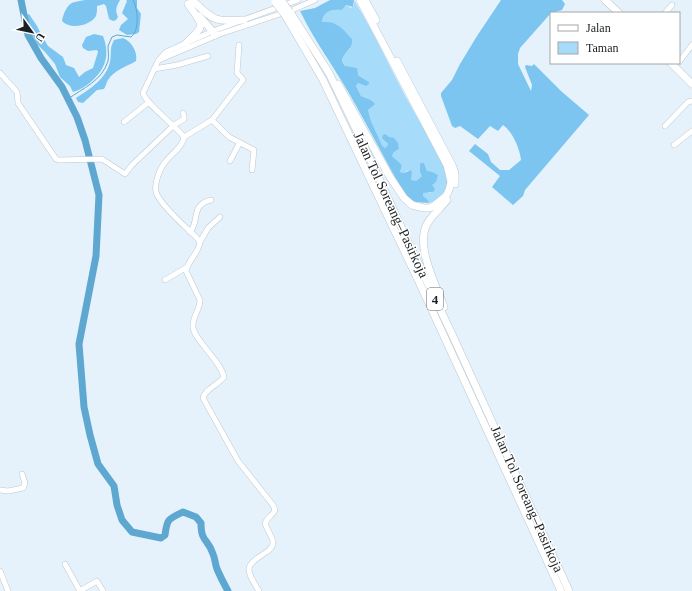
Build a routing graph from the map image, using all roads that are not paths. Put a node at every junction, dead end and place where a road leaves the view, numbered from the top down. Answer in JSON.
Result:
{"nodes":[{"id":1,"x":298,"y":0,"type":"edge"},
{"id":2,"x":315,"y":0,"type":"edge"},
{"id":3,"x":605,"y":0,"type":"edge"},
{"id":4,"x":189,"y":1,"type":"edge"},
{"id":5,"x":277,"y":1,"type":"edge"},
{"id":6,"x":363,"y":1,"type":"edge"},
{"id":7,"x":672,"y":5,"type":"dead end"},
{"id":8,"x":618,"y":12,"type":"edge"},
{"id":9,"x":666,"y":12,"type":"edge"},
{"id":10,"x":288,"y":14,"type":"junction"},
{"id":11,"x":244,"y":20,"type":"junction"},
{"id":12,"x":216,"y":32,"type":"junction"},
{"id":13,"x":186,"y":43,"type":"junction"},
{"id":14,"x":239,"y":45,"type":"dead end"},
{"id":15,"x":692,"y":45,"type":"edge"},
{"id":16,"x":208,"y":56,"type":"dead end"},
{"id":17,"x":680,"y":59,"type":"edge"},
{"id":18,"x":158,"y":61,"type":"junction"},
{"id":19,"x":676,"y":64,"type":"edge"},
{"id":20,"x":154,"y":69,"type":"junction"},
{"id":21,"x":0,"y":72,"type":"edge"},
{"id":22,"x":329,"y":73,"type":"junction"},
{"id":23,"x":692,"y":84,"type":"edge"},
{"id":24,"x":692,"y":101,"type":"edge"},
{"id":25,"x":148,"y":102,"type":"junction"},
{"id":26,"x":183,"y":113,"type":"dead end"},
{"id":27,"x":212,"y":120,"type":"junction"},
{"id":28,"x":124,"y":122,"type":"dead end"},
{"id":29,"x":174,"y":125,"type":"junction"},
{"id":30,"x":665,"y":126,"type":"dead end"},
{"id":31,"x":692,"y":131,"type":"edge"},
{"id":32,"x":184,"y":137,"type":"junction"},
{"id":33,"x":239,"y":144,"type":"junction"},
{"id":34,"x":674,"y":145,"type":"dead end"},
{"id":35,"x":230,"y":161,"type":"dead end"},
{"id":36,"x":252,"y":170,"type":"dead end"},
{"id":37,"x":211,"y":200,"type":"dead end"},
{"id":38,"x":220,"y":217,"type":"dead end"},
{"id":39,"x":190,"y":232,"type":"junction"},
{"id":40,"x":200,"y":242,"type":"junction"},
{"id":41,"x":187,"y":267,"type":"junction"},
{"id":42,"x":165,"y":280,"type":"dead end"},
{"id":43,"x":451,"y":332,"type":"junction"},
{"id":44,"x":22,"y":474,"type":"dead end"},
{"id":45,"x":0,"y":490,"type":"edge"},
{"id":46,"x":65,"y":564,"type":"dead end"},
{"id":47,"x":0,"y":571,"type":"edge"},
{"id":48,"x":8,"y":591,"type":"edge"},
{"id":49,"x":103,"y":591,"type":"edge"},
{"id":50,"x":259,"y":591,"type":"edge"},
{"id":51,"x":561,"y":591,"type":"edge"},
{"id":52,"x":569,"y":591,"type":"edge"}],
"edges":[{"from":1,"to":11,"type":"street"},
{"from":2,"to":12,"type":"street"},
{"from":3,"to":8,"type":"highway"},
{"from":4,"to":11,"type":"highway"},
{"from":4,"to":12,"type":"highway"},
{"from":4,"to":13,"type":"highway"},
{"from":5,"to":10,"type":"highway","name":"Jalan Tol Soreang–Pasirkoja","number":"4","bridge":true},
{"from":6,"to":22,"type":"highway"},
{"from":6,"to":43,"type":"highway"},
{"from":7,"to":9,"type":"street"},
{"from":10,"to":22,"type":"highway","name":"Jalan Tol Soreang–Pasirkoja","number":"4"},
{"from":10,"to":51,"type":"highway","name":"Jalan Tol Soreang–Pasirkoja","number":"4"},
{"from":11,"to":12,"type":"street"},
{"from":12,"to":13,"type":"street"},
{"from":12,"to":18,"type":"street"},
{"from":13,"to":18,"type":"street"},
{"from":14,"to":27,"type":"street"},
{"from":15,"to":17,"type":"street"},
{"from":16,"to":20,"type":"street"},
{"from":18,"to":20,"type":"street"},
{"from":19,"to":23,"type":"highway"},
{"from":20,"to":25,"type":"street"},
{"from":21,"to":29,"type":"street"},
{"from":22,"to":43,"type":"highway","name":"Jalan Tol Soreang–Pasirkoja","number":"4"},
{"from":24,"to":30,"type":"street"},
{"from":25,"to":28,"type":"street"},
{"from":25,"to":29,"type":"street"},
{"from":26,"to":29,"type":"street"},
{"from":27,"to":32,"type":"street"},
{"from":27,"to":33,"type":"street"},
{"from":29,"to":32,"type":"street"},
{"from":31,"to":34,"type":"street"},
{"from":32,"to":39,"type":"street"},
{"from":33,"to":35,"type":"street"},
{"from":33,"to":36,"type":"street"},
{"from":37,"to":39,"type":"street"},
{"from":38,"to":40,"type":"street"},
{"from":39,"to":40,"type":"street"},
{"from":40,"to":41,"type":"street"},
{"from":41,"to":42,"type":"street"},
{"from":41,"to":50,"type":"street"},
{"from":43,"to":52,"type":"highway","name":"Jalan Tol Soreang–Pasirkoja","number":"4"},
{"from":44,"to":45,"type":"street"},
{"from":46,"to":49,"type":"street"},
{"from":47,"to":48,"type":"street"}]}
